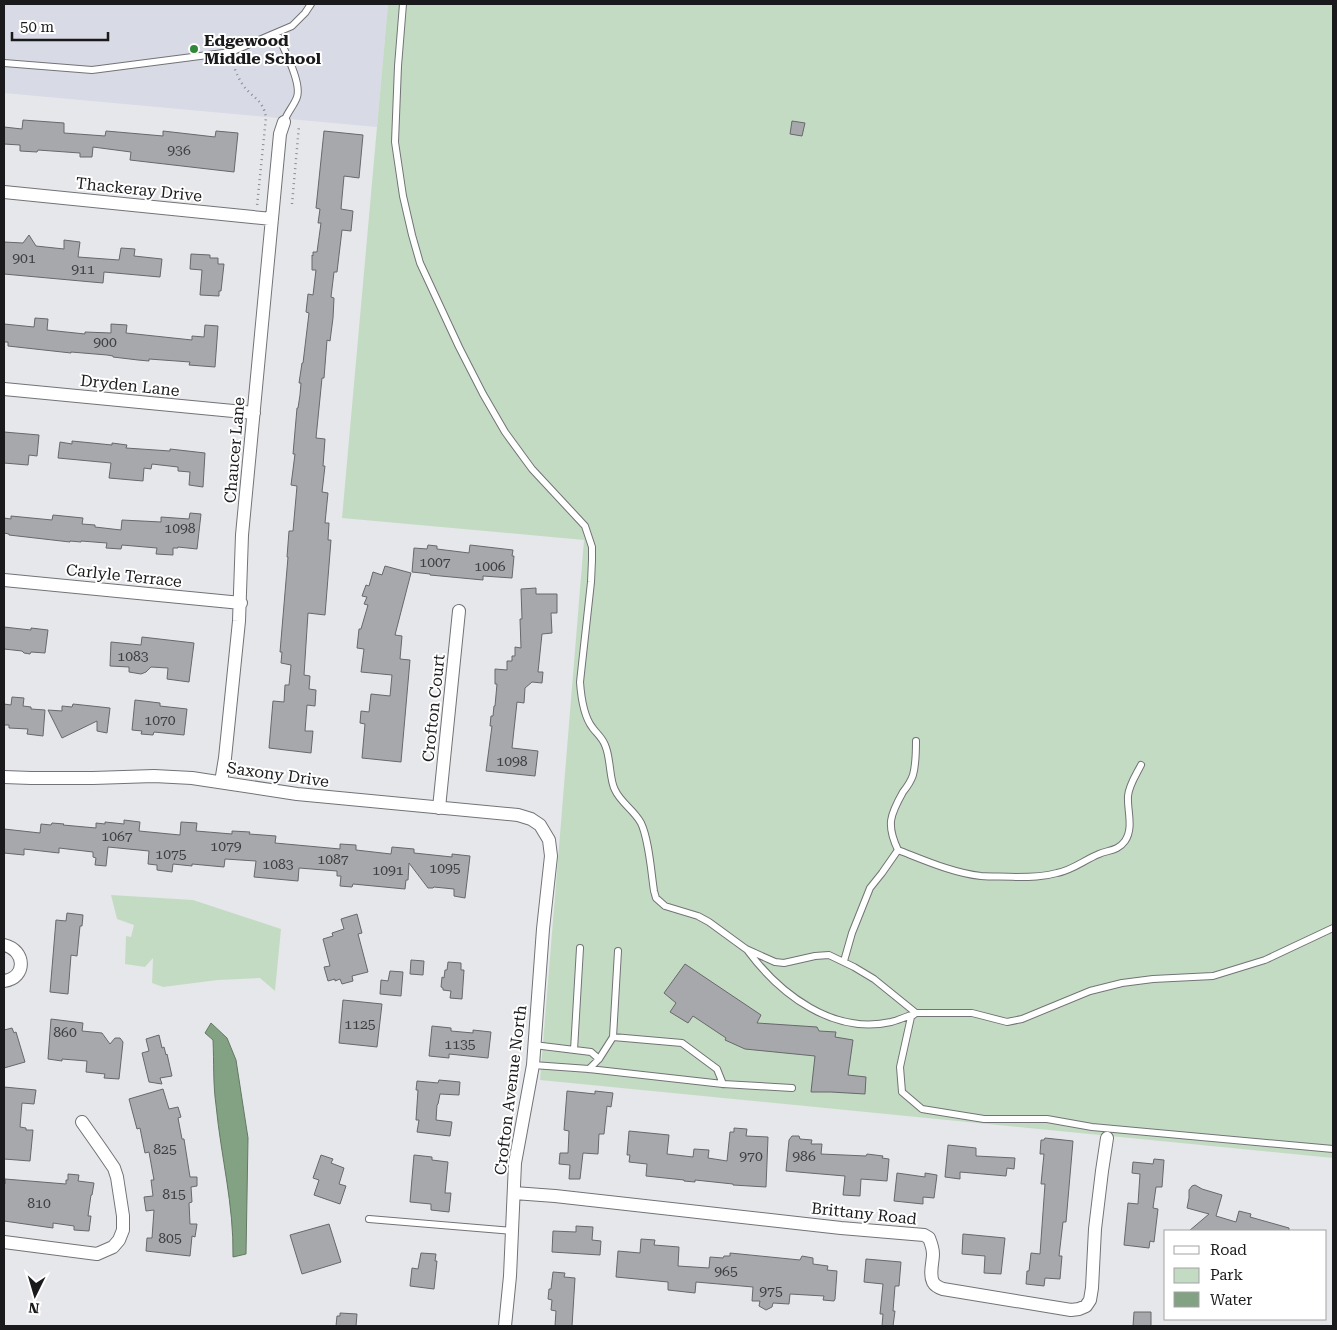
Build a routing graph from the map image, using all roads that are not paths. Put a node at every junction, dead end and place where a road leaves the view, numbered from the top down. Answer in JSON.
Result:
{"nodes":[{"id":1,"x":311,"y":4,"type":"edge"},
{"id":2,"x":403,"y":4,"type":"edge"},
{"id":3,"x":277,"y":33,"type":"junction"},
{"id":4,"x":4,"y":63,"type":"edge"},
{"id":5,"x":284,"y":122,"type":"joint"},
{"id":6,"x":4,"y":192,"type":"edge"},
{"id":7,"x":272,"y":218,"type":"junction"},
{"id":8,"x":4,"y":389,"type":"edge"},
{"id":9,"x":254,"y":413,"type":"junction"},
{"id":10,"x":4,"y":580,"type":"edge"},
{"id":11,"x":241,"y":603,"type":"junction"},
{"id":12,"x":459,"y":611,"type":"dead end"},
{"id":13,"x":916,"y":741,"type":"dead end"},
{"id":14,"x":1141,"y":765,"type":"dead end"},
{"id":15,"x":4,"y":777,"type":"edge"},
{"id":16,"x":221,"y":782,"type":"junction"},
{"id":17,"x":439,"y":808,"type":"junction"},
{"id":18,"x":543,"y":830,"type":"joint"},
{"id":19,"x":898,"y":850,"type":"junction"},
{"id":20,"x":1333,"y":928,"type":"edge"},
{"id":21,"x":4,"y":945,"type":"edge"},
{"id":22,"x":580,"y":948,"type":"dead end"},
{"id":23,"x":746,"y":949,"type":"junction"},
{"id":24,"x":618,"y":951,"type":"dead end"},
{"id":25,"x":844,"y":961,"type":"junction"},
{"id":26,"x":4,"y":981,"type":"edge"},
{"id":27,"x":916,"y":1012,"type":"junction"},
{"id":28,"x":614,"y":1037,"type":"junction"},
{"id":29,"x":534,"y":1046,"type":"junction"},
{"id":30,"x":574,"y":1050,"type":"junction"},
{"id":31,"x":599,"y":1059,"type":"junction"},
{"id":32,"x":533,"y":1065,"type":"junction"},
{"id":33,"x":589,"y":1069,"type":"junction"},
{"id":34,"x":723,"y":1084,"type":"junction"},
{"id":35,"x":792,"y":1088,"type":"dead end"},
{"id":36,"x":82,"y":1122,"type":"dead end"},
{"id":37,"x":1107,"y":1138,"type":"dead end"},
{"id":38,"x":1333,"y":1149,"type":"edge"},
{"id":39,"x":514,"y":1193,"type":"junction"},
{"id":40,"x":369,"y":1219,"type":"dead end"},
{"id":41,"x":512,"y":1232,"type":"junction"},
{"id":42,"x":4,"y":1242,"type":"edge"},
{"id":43,"x":504,"y":1326,"type":"edge"}],
"edges":[{"from":1,"to":3,"type":"lane"},
{"from":2,"to":23,"type":"lane"},
{"from":3,"to":4,"type":"lane"},
{"from":3,"to":5,"type":"lane"},
{"from":5,"to":7,"type":"street","name":"Chaucer Lane"},
{"from":6,"to":7,"type":"street","name":"Thackeray Drive"},
{"from":7,"to":9,"type":"street","name":"Chaucer Lane"},
{"from":8,"to":9,"type":"street","name":"Dryden Lane"},
{"from":9,"to":11,"type":"street","name":"Chaucer Lane"},
{"from":10,"to":11,"type":"street","name":"Carlyle Terrace"},
{"from":11,"to":16,"type":"street","name":"Chaucer Lane"},
{"from":12,"to":17,"type":"street","name":"Crofton Court"},
{"from":13,"to":19,"type":"lane"},
{"from":14,"to":19,"type":"lane"},
{"from":15,"to":16,"type":"street","name":"Saxony Drive"},
{"from":16,"to":17,"type":"street","name":"Saxony Drive"},
{"from":17,"to":18,"type":"street","name":"Saxony Drive"},
{"from":18,"to":29,"type":"street","name":"Crofton Avenue North"},
{"from":19,"to":25,"type":"lane"},
{"from":20,"to":27,"type":"lane"},
{"from":21,"to":26,"type":"street"},
{"from":22,"to":30,"type":"lane"},
{"from":23,"to":25,"type":"lane"},
{"from":23,"to":27,"type":"lane"},
{"from":24,"to":28,"type":"lane"},
{"from":25,"to":27,"type":"lane"},
{"from":27,"to":38,"type":"lane"},
{"from":28,"to":31,"type":"lane"},
{"from":28,"to":34,"type":"lane"},
{"from":29,"to":30,"type":"lane"},
{"from":29,"to":32,"type":"street","name":"Crofton Avenue North"},
{"from":30,"to":31,"type":"lane"},
{"from":31,"to":33,"type":"lane"},
{"from":32,"to":33,"type":"lane"},
{"from":32,"to":39,"type":"street","name":"Crofton Avenue North"},
{"from":33,"to":34,"type":"lane"},
{"from":34,"to":35,"type":"lane"},
{"from":36,"to":42,"type":"street"},
{"from":37,"to":39,"type":"street","name":"Brittany Road"},
{"from":39,"to":41,"type":"street","name":"Crofton Avenue North"},
{"from":40,"to":41,"type":"lane"},
{"from":41,"to":43,"type":"street","name":"Crofton Avenue North"}]}
